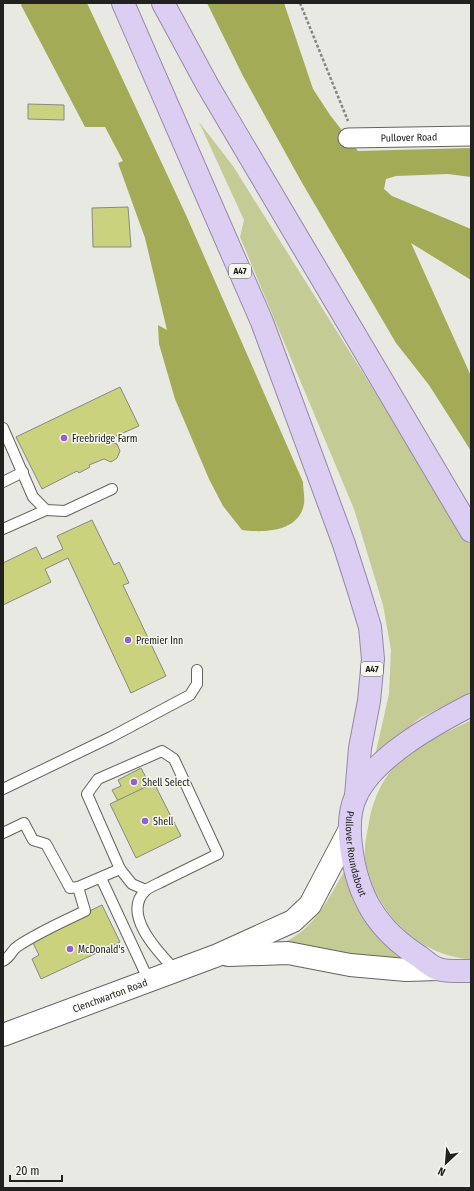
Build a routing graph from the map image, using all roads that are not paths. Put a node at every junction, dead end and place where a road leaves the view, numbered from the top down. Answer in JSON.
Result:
{"nodes":[{"id":1,"x":123,"y":3,"type":"edge"},
{"id":2,"x":163,"y":3,"type":"edge"},
{"id":3,"x":471,"y":136,"type":"edge"},
{"id":4,"x":351,"y":138,"type":"road end"},
{"id":5,"x":3,"y":428,"type":"edge"},
{"id":6,"x":23,"y":472,"type":"junction"},
{"id":7,"x":3,"y":482,"type":"edge"},
{"id":8,"x":112,"y":489,"type":"dead end"},
{"id":9,"x":46,"y":510,"type":"junction"},
{"id":10,"x":3,"y":529,"type":"edge"},
{"id":11,"x":471,"y":531,"type":"edge"},
{"id":12,"x":197,"y":670,"type":"dead end"},
{"id":13,"x":471,"y":705,"type":"edge"},
{"id":14,"x":3,"y":789,"type":"edge"},
{"id":15,"x":356,"y":796,"type":"junction"},
{"id":16,"x":349,"y":830,"type":"junction"},
{"id":17,"x":3,"y":833,"type":"edge"},
{"id":18,"x":120,"y":869,"type":"junction"},
{"id":19,"x":101,"y":878,"type":"junction"},
{"id":20,"x":74,"y":888,"type":"junction"},
{"id":21,"x":146,"y":890,"type":"junction"},
{"id":22,"x":15,"y":947,"type":"junction"},
{"id":23,"x":3,"y":948,"type":"edge"},
{"id":24,"x":218,"y":955,"type":"junction"},
{"id":25,"x":3,"y":961,"type":"edge"},
{"id":26,"x":438,"y":969,"type":"junction"},
{"id":27,"x":176,"y":971,"type":"junction"},
{"id":28,"x":471,"y":971,"type":"edge"},
{"id":29,"x":148,"y":981,"type":"junction"},
{"id":30,"x":3,"y":1035,"type":"edge"}],
"edges":[{"from":1,"to":15,"type":"highway","number":"A47"},
{"from":2,"to":11,"type":"highway"},
{"from":3,"to":4,"type":"street","name":"Pullover Road"},
{"from":5,"to":6,"type":"lane"},
{"from":6,"to":7,"type":"lane"},
{"from":6,"to":9,"type":"lane"},
{"from":8,"to":9,"type":"lane"},
{"from":9,"to":10,"type":"lane"},
{"from":12,"to":14,"type":"lane"},
{"from":13,"to":15,"type":"highway","name":"Pullover Roundabout"},
{"from":15,"to":16,"type":"highway","name":"Pullover Roundabout"},
{"from":16,"to":24,"type":"street","name":"Clenchwarton Road"},
{"from":16,"to":26,"type":"highway","name":"Pullover Roundabout"},
{"from":17,"to":20,"type":"lane"},
{"from":18,"to":19,"type":"lane"},
{"from":18,"to":21,"type":"lane"},
{"from":18,"to":21,"type":"lane"},
{"from":19,"to":20,"type":"lane"},
{"from":19,"to":29,"type":"lane"},
{"from":20,"to":22,"type":"lane"},
{"from":21,"to":27,"type":"lane"},
{"from":22,"to":23,"type":"lane"},
{"from":22,"to":25,"type":"lane"},
{"from":24,"to":26,"type":"street","name":"Clenchwarton Road"},
{"from":24,"to":27,"type":"street","name":"Clenchwarton Road"},
{"from":26,"to":28,"type":"highway","name":"Pullover Roundabout"},
{"from":27,"to":29,"type":"street","name":"Clenchwarton Road"},
{"from":29,"to":30,"type":"street","name":"Clenchwarton Road"}]}
